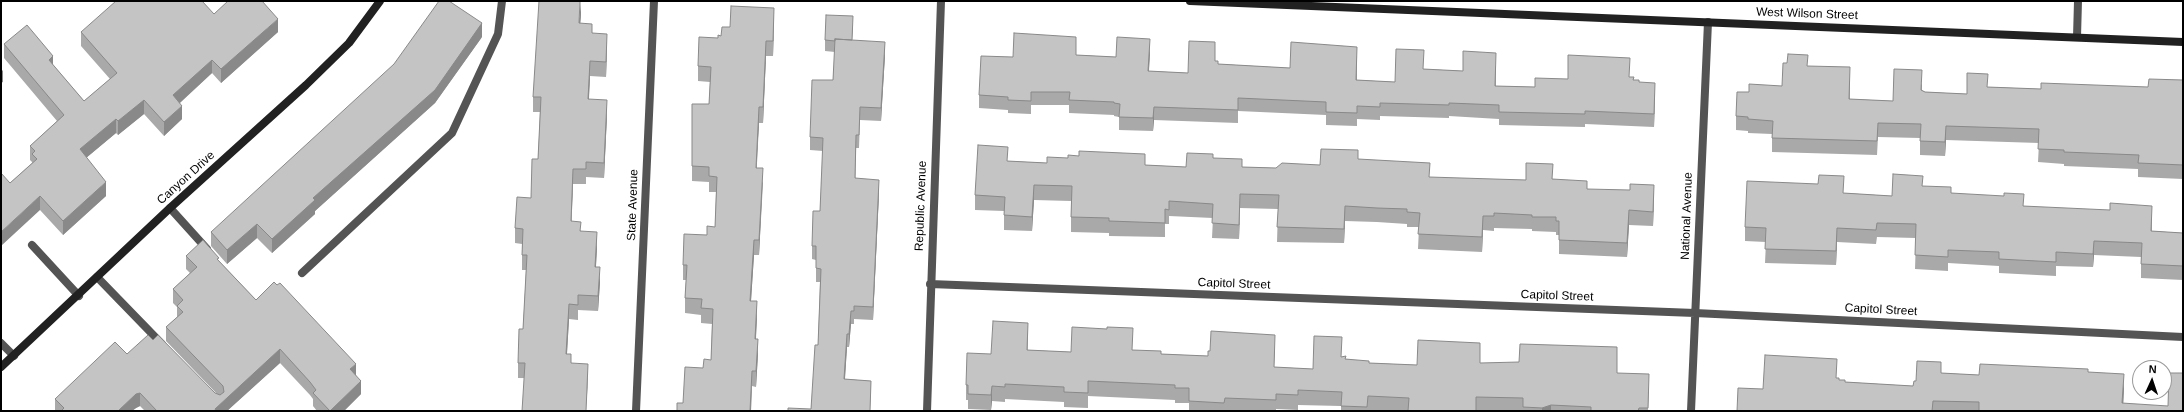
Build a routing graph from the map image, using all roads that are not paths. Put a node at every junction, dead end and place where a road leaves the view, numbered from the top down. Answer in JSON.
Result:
{"nodes":[{"id":1,"x":380,"y":1,"type":"edge"},
{"id":2,"x":502,"y":1,"type":"edge"},
{"id":3,"x":654,"y":1,"type":"edge"},
{"id":4,"x":941,"y":1,"type":"edge"},
{"id":5,"x":1190,"y":1,"type":"edge"},
{"id":6,"x":2078,"y":1,"type":"edge"},
{"id":7,"x":1708,"y":22,"type":"junction"},
{"id":8,"x":2077,"y":37,"type":"junction"},
{"id":9,"x":2183,"y":42,"type":"edge"},
{"id":10,"x":170,"y":208,"type":"junction"},
{"id":11,"x":32,"y":245,"type":"dead end"},
{"id":12,"x":213,"y":255,"type":"edge"},
{"id":13,"x":302,"y":273,"type":"dead end"},
{"id":14,"x":97,"y":277,"type":"junction"},
{"id":15,"x":930,"y":284,"type":"junction"},
{"id":16,"x":79,"y":296,"type":"junction"},
{"id":17,"x":1695,"y":313,"type":"junction"},
{"id":18,"x":2183,"y":337,"type":"edge"},
{"id":19,"x":1,"y":343,"type":"edge"},
{"id":20,"x":170,"y":352,"type":"edge"},
{"id":21,"x":14,"y":356,"type":"junction"},
{"id":22,"x":1,"y":367,"type":"edge"},
{"id":23,"x":636,"y":411,"type":"edge"},
{"id":24,"x":927,"y":411,"type":"edge"},
{"id":25,"x":1691,"y":411,"type":"edge"}],
"edges":[{"from":1,"to":10,"type":"street","name":"Canyon Drive"},
{"from":2,"to":13,"type":"street"},
{"from":3,"to":23,"type":"street","name":"State Avenue"},
{"from":4,"to":15,"type":"street","name":"Republic Avenue"},
{"from":5,"to":7,"type":"street","name":"West Wilson Street"},
{"from":6,"to":8,"type":"street"},
{"from":7,"to":8,"type":"street","name":"West Wilson Street"},
{"from":7,"to":17,"type":"street","name":"National Avenue"},
{"from":8,"to":9,"type":"street","name":"West Wilson Street"},
{"from":10,"to":12,"type":"street"},
{"from":10,"to":14,"type":"street","name":"Canyon Drive"},
{"from":11,"to":16,"type":"street"},
{"from":14,"to":16,"type":"street","name":"Canyon Drive"},
{"from":14,"to":20,"type":"street"},
{"from":15,"to":17,"type":"street","name":"Capitol Street"},
{"from":15,"to":24,"type":"street","name":"Republic Avenue"},
{"from":16,"to":21,"type":"street","name":"Canyon Drive"},
{"from":17,"to":18,"type":"street","name":"Capitol Street"},
{"from":17,"to":25,"type":"street","name":"National Avenue"},
{"from":19,"to":21,"type":"street"},
{"from":21,"to":22,"type":"street","name":"Canyon Drive"}]}
